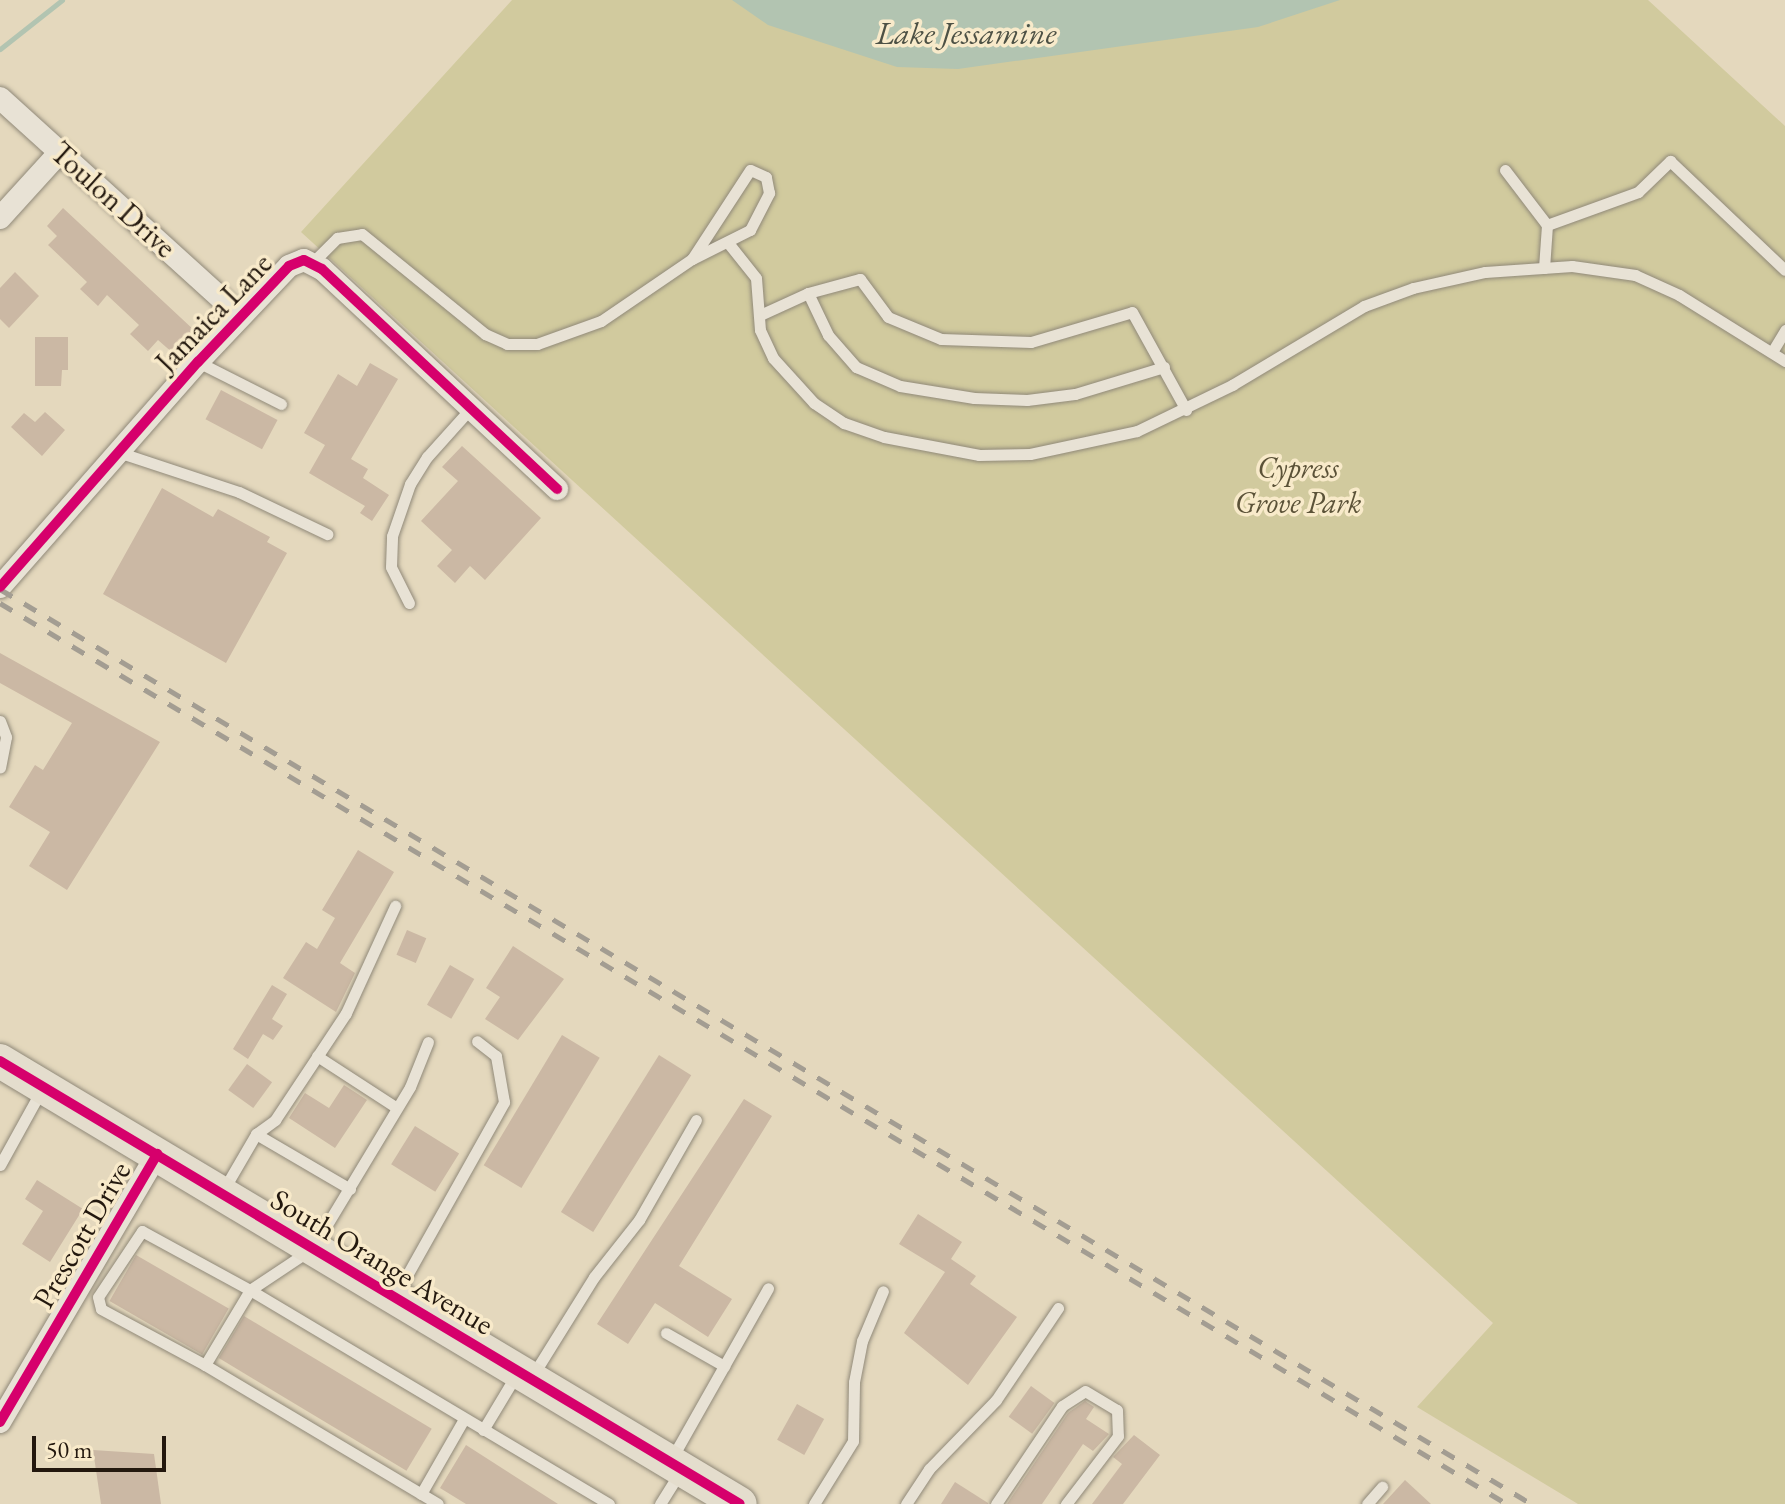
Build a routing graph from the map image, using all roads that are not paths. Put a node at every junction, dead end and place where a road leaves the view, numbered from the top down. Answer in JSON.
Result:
{"nodes":[{"id":1,"x":0,"y":98,"type":"edge"},
{"id":2,"x":60,"y":152,"type":"junction"},
{"id":3,"x":1505,"y":170,"type":"dead end"},
{"id":4,"x":0,"y":218,"type":"edge"},
{"id":5,"x":1547,"y":225,"type":"junction"},
{"id":6,"x":729,"y":244,"type":"junction"},
{"id":7,"x":692,"y":259,"type":"junction"},
{"id":8,"x":311,"y":264,"type":"junction"},
{"id":9,"x":1544,"y":268,"type":"junction"},
{"id":10,"x":1785,"y":270,"type":"edge"},
{"id":11,"x":808,"y":293,"type":"junction"},
{"id":12,"x":225,"y":302,"type":"dead end"},
{"id":13,"x":760,"y":315,"type":"junction"},
{"id":14,"x":1785,"y":330,"type":"edge"},
{"id":15,"x":1772,"y":352,"type":"junction"},
{"id":16,"x":1785,"y":361,"type":"edge"},
{"id":17,"x":198,"y":362,"type":"junction"},
{"id":18,"x":1164,"y":367,"type":"junction"},
{"id":19,"x":281,"y":404,"type":"dead end"},
{"id":20,"x":471,"y":408,"type":"junction"},
{"id":21,"x":1186,"y":410,"type":"junction"},
{"id":22,"x":117,"y":452,"type":"junction"},
{"id":23,"x":557,"y":489,"type":"dead end"},
{"id":24,"x":327,"y":534,"type":"dead end"},
{"id":25,"x":0,"y":587,"type":"edge"},
{"id":26,"x":409,"y":603,"type":"dead end"},
{"id":27,"x":0,"y":721,"type":"edge"},
{"id":28,"x":0,"y":767,"type":"edge"},
{"id":29,"x":395,"y":906,"type":"dead end"},
{"id":30,"x":477,"y":1041,"type":"dead end"},
{"id":31,"x":428,"y":1042,"type":"dead end"},
{"id":32,"x":317,"y":1056,"type":"junction"},
{"id":33,"x":0,"y":1061,"type":"edge"},
{"id":34,"x":43,"y":1086,"type":"junction"},
{"id":35,"x":397,"y":1108,"type":"junction"},
{"id":36,"x":696,"y":1120,"type":"dead end"},
{"id":37,"x":256,"y":1134,"type":"junction"},
{"id":38,"x":157,"y":1154,"type":"junction"},
{"id":39,"x":0,"y":1165,"type":"edge"},
{"id":40,"x":350,"y":1189,"type":"junction"},
{"id":41,"x":221,"y":1193,"type":"junction"},
{"id":42,"x":313,"y":1248,"type":"junction"},
{"id":43,"x":768,"y":1288,"type":"dead end"},
{"id":44,"x":250,"y":1290,"type":"junction"},
{"id":45,"x":883,"y":1291,"type":"dead end"},
{"id":46,"x":394,"y":1297,"type":"junction"},
{"id":47,"x":1058,"y":1308,"type":"dead end"},
{"id":48,"x":666,"y":1333,"type":"dead end"},
{"id":49,"x":205,"y":1365,"type":"junction"},
{"id":50,"x":724,"y":1366,"type":"junction"},
{"id":51,"x":524,"y":1375,"type":"junction"},
{"id":52,"x":464,"y":1419,"type":"junction"},
{"id":53,"x":0,"y":1422,"type":"edge"},
{"id":54,"x":483,"y":1430,"type":"junction"},
{"id":55,"x":675,"y":1465,"type":"junction"},
{"id":56,"x":1382,"y":1487,"type":"dead end"},
{"id":57,"x":421,"y":1494,"type":"junction"},
{"id":58,"x":438,"y":1504,"type":"edge"},
{"id":59,"x":609,"y":1504,"type":"edge"},
{"id":60,"x":660,"y":1504,"type":"edge"},
{"id":61,"x":740,"y":1504,"type":"edge"},
{"id":62,"x":814,"y":1504,"type":"edge"},
{"id":63,"x":906,"y":1504,"type":"edge"},
{"id":64,"x":996,"y":1504,"type":"edge"},
{"id":65,"x":1066,"y":1504,"type":"edge"},
{"id":66,"x":1367,"y":1504,"type":"edge"}],
"edges":[{"from":1,"to":2,"type":"street","name":"Toulon Drive"},
{"from":2,"to":4,"type":"street"},
{"from":2,"to":12,"type":"street","name":"Toulon Drive"},
{"from":3,"to":5,"type":"lane"},
{"from":5,"to":9,"type":"lane"},
{"from":5,"to":10,"type":"lane"},
{"from":6,"to":7,"type":"lane"},
{"from":6,"to":7,"type":"lane"},
{"from":6,"to":13,"type":"lane"},
{"from":7,"to":8,"type":"lane"},
{"from":8,"to":17,"type":"street","name":"Jamaica Lane"},
{"from":8,"to":20,"type":"street","name":"Jamaica Lane"},
{"from":9,"to":15,"type":"lane"},
{"from":9,"to":21,"type":"lane"},
{"from":11,"to":13,"type":"lane"},
{"from":11,"to":18,"type":"lane"},
{"from":11,"to":18,"type":"lane"},
{"from":13,"to":21,"type":"lane"},
{"from":14,"to":15,"type":"lane"},
{"from":15,"to":16,"type":"lane"},
{"from":17,"to":19,"type":"lane"},
{"from":17,"to":22,"type":"street","name":"Jamaica Lane"},
{"from":18,"to":21,"type":"lane"},
{"from":20,"to":23,"type":"street","name":"Jamaica Lane"},
{"from":20,"to":26,"type":"lane"},
{"from":22,"to":24,"type":"lane"},
{"from":22,"to":25,"type":"street","name":"Jamaica Lane"},
{"from":27,"to":28,"type":"lane"},
{"from":29,"to":32,"type":"lane"},
{"from":30,"to":46,"type":"lane"},
{"from":31,"to":35,"type":"lane"},
{"from":32,"to":35,"type":"lane"},
{"from":32,"to":37,"type":"lane"},
{"from":33,"to":34,"type":"main road","name":"South Orange Avenue"},
{"from":34,"to":38,"type":"main road","name":"South Orange Avenue"},
{"from":34,"to":39,"type":"lane"},
{"from":35,"to":40,"type":"lane"},
{"from":36,"to":51,"type":"lane"},
{"from":37,"to":40,"type":"lane"},
{"from":37,"to":41,"type":"lane"},
{"from":38,"to":41,"type":"main road","name":"South Orange Avenue"},
{"from":38,"to":53,"type":"street","name":"Prescott Drive"},
{"from":40,"to":42,"type":"lane"},
{"from":41,"to":42,"type":"main road","name":"South Orange Avenue"},
{"from":42,"to":44,"type":"lane"},
{"from":42,"to":46,"type":"main road","name":"South Orange Avenue"},
{"from":43,"to":50,"type":"lane"},
{"from":44,"to":49,"type":"lane"},
{"from":44,"to":49,"type":"lane"},
{"from":44,"to":52,"type":"lane"},
{"from":45,"to":62,"type":"lane"},
{"from":46,"to":51,"type":"main road","name":"South Orange Avenue"},
{"from":47,"to":63,"type":"lane"},
{"from":48,"to":50,"type":"lane"},
{"from":49,"to":57,"type":"lane"},
{"from":50,"to":55,"type":"lane"},
{"from":51,"to":54,"type":"lane"},
{"from":51,"to":55,"type":"main road","name":"South Orange Avenue"},
{"from":52,"to":54,"type":"lane"},
{"from":52,"to":57,"type":"lane"},
{"from":54,"to":59,"type":"lane"},
{"from":55,"to":60,"type":"lane"},
{"from":55,"to":61,"type":"main road","name":"South Orange Avenue"},
{"from":56,"to":66,"type":"lane"},
{"from":57,"to":58,"type":"lane"},
{"from":64,"to":65,"type":"lane"}]}
